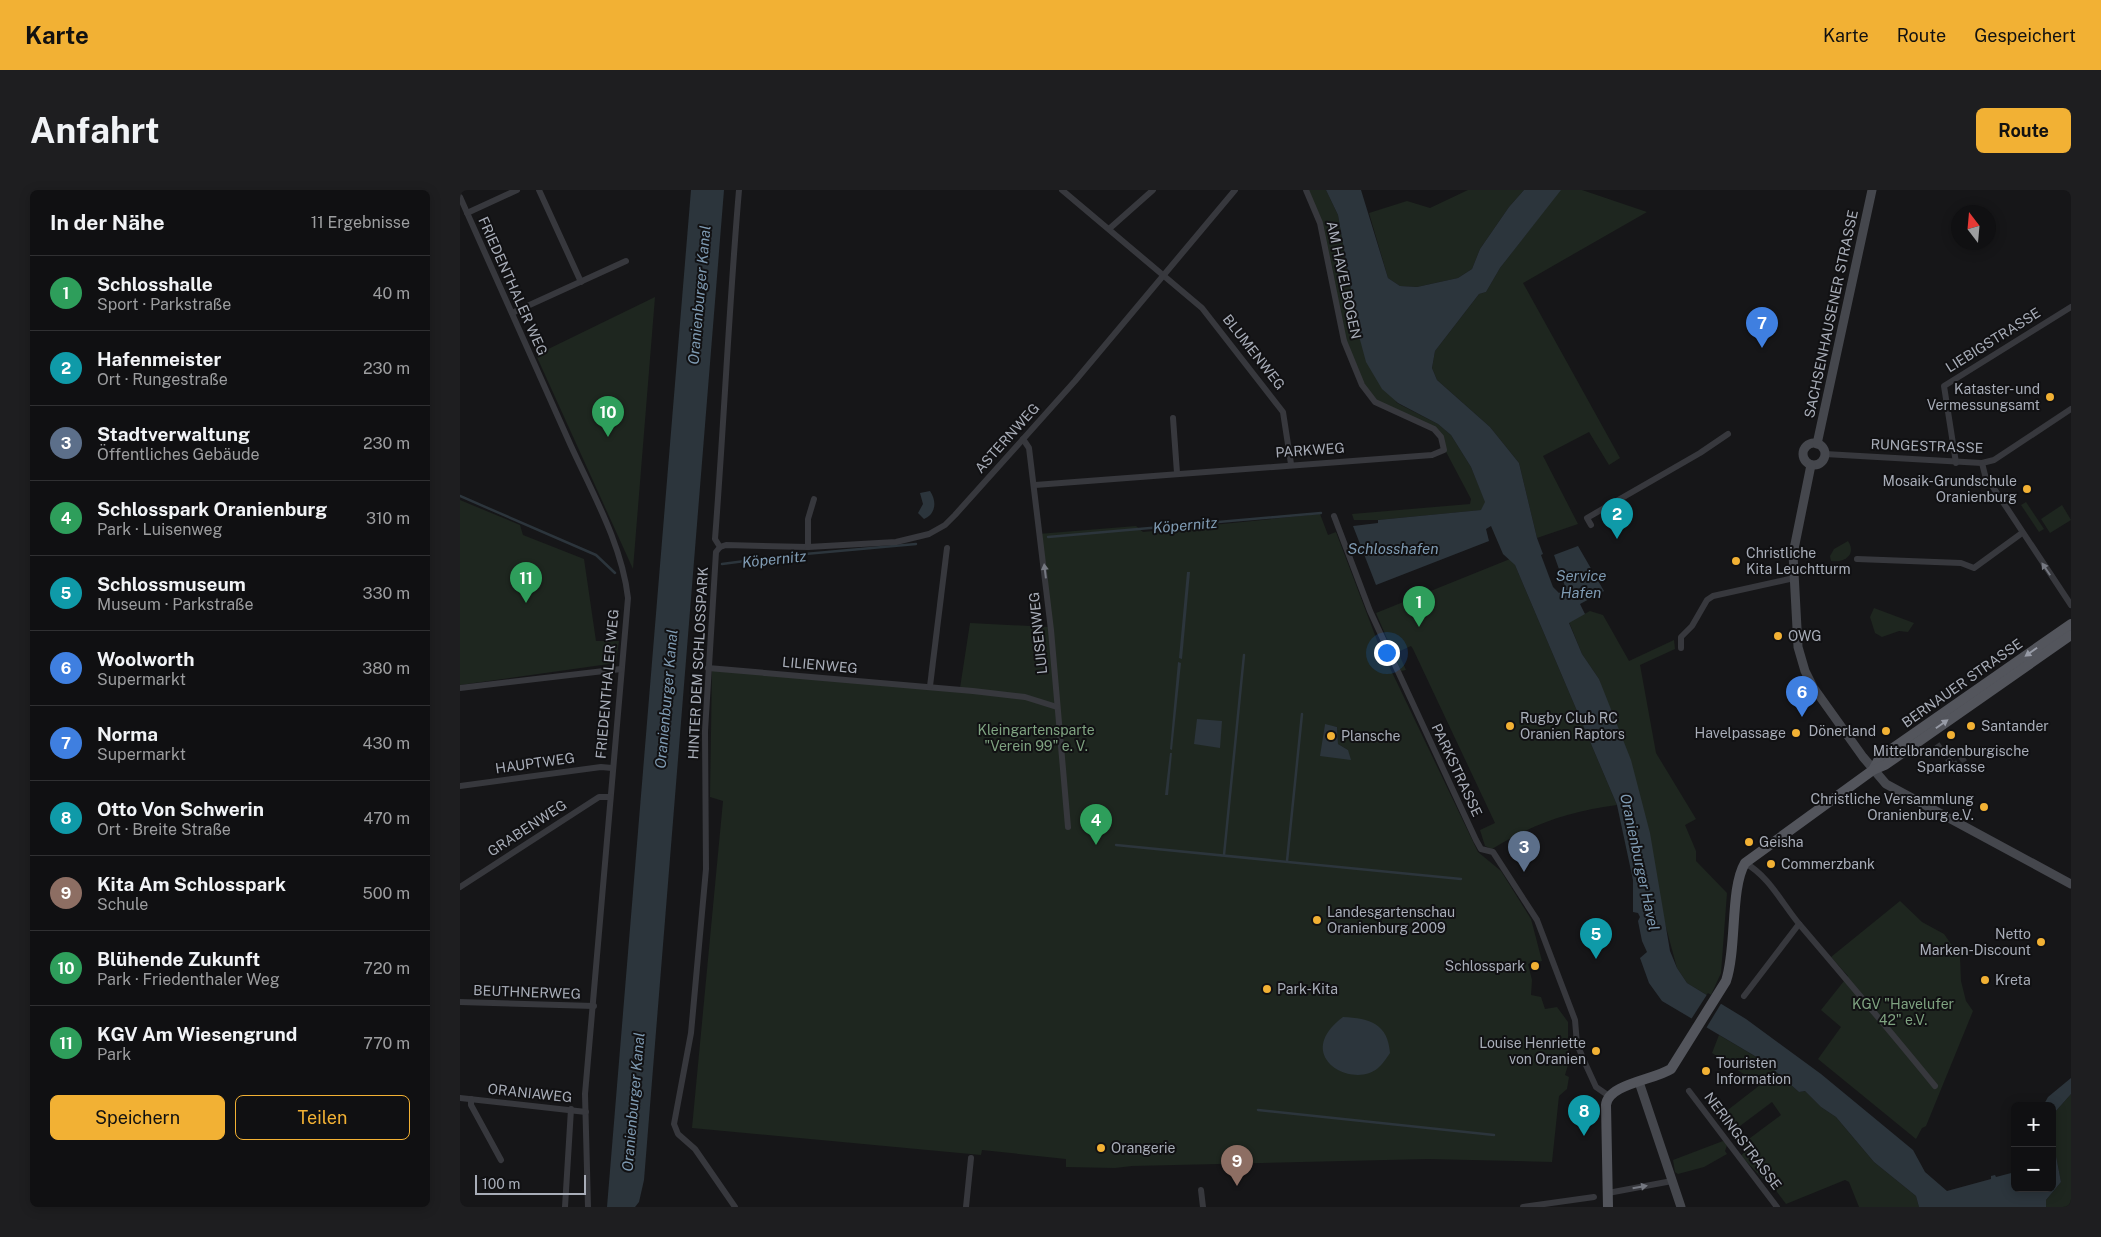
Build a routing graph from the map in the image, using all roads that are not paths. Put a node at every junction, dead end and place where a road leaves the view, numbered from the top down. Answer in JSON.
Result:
{"nodes":[{"id":1,"x":517,"y":190,"type":"edge"},
{"id":2,"x":540,"y":190,"type":"edge"},
{"id":3,"x":739,"y":190,"type":"edge"},
{"id":4,"x":1062,"y":190,"type":"edge"},
{"id":5,"x":1153,"y":190,"type":"edge"},
{"id":6,"x":1235,"y":190,"type":"edge"},
{"id":7,"x":1306,"y":190,"type":"edge"},
{"id":8,"x":1872,"y":190,"type":"edge"},
{"id":9,"x":460,"y":197,"type":"edge"},
{"id":10,"x":467,"y":213,"type":"junction"},
{"id":11,"x":1109,"y":229,"type":"junction"},
{"id":12,"x":626,"y":261,"type":"dead end"},
{"id":13,"x":1164,"y":274,"type":"junction"},
{"id":14,"x":580,"y":282,"type":"junction"},
{"id":15,"x":2071,"y":307,"type":"edge"},
{"id":16,"x":512,"y":313,"type":"junction"},
{"id":17,"x":2071,"y":409,"type":"edge"},
{"id":18,"x":1172,"y":418,"type":"dead end"},
{"id":19,"x":1728,"y":434,"type":"dead end"},
{"id":20,"x":1023,"y":439,"type":"junction"},
{"id":21,"x":1817,"y":444,"type":"junction"},
{"id":22,"x":1444,"y":450,"type":"joint"},
{"id":23,"x":1826,"y":454,"type":"junction"},
{"id":24,"x":1956,"y":463,"type":"junction"},
{"id":25,"x":1982,"y":463,"type":"junction"},
{"id":26,"x":1291,"y":464,"type":"junction"},
{"id":27,"x":1811,"y":465,"type":"junction"},
{"id":28,"x":1177,"y":473,"type":"junction"},
{"id":29,"x":1034,"y":485,"type":"junction"},
{"id":30,"x":814,"y":499,"type":"dead end"},
{"id":31,"x":1334,"y":516,"type":"dead end"},
{"id":32,"x":1591,"y":525,"type":"dead end"},
{"id":33,"x":2022,"y":533,"type":"junction"},
{"id":34,"x":720,"y":547,"type":"junction"},
{"id":35,"x":808,"y":547,"type":"junction"},
{"id":36,"x":947,"y":548,"type":"dead end"},
{"id":37,"x":1857,"y":559,"type":"dead end"},
{"id":38,"x":1794,"y":578,"type":"junction"},
{"id":39,"x":2071,"y":605,"type":"edge"},
{"id":40,"x":2071,"y":624,"type":"edge"},
{"id":41,"x":2071,"y":635,"type":"edge"},
{"id":42,"x":1681,"y":648,"type":"dead end"},
{"id":43,"x":708,"y":668,"type":"junction"},
{"id":44,"x":621,"y":669,"type":"junction"},
{"id":45,"x":930,"y":686,"type":"junction"},
{"id":46,"x":460,"y":688,"type":"edge"},
{"id":47,"x":1057,"y":707,"type":"junction"},
{"id":48,"x":612,"y":768,"type":"junction"},
{"id":49,"x":1873,"y":770,"type":"junction"},
{"id":50,"x":460,"y":786,"type":"edge"},
{"id":51,"x":610,"y":797,"type":"junction"},
{"id":52,"x":1068,"y":827,"type":"dead end"},
{"id":53,"x":1745,"y":863,"type":"junction"},
{"id":54,"x":2071,"y":884,"type":"edge"},
{"id":55,"x":460,"y":887,"type":"edge"},
{"id":56,"x":1799,"y":924,"type":"junction"},
{"id":57,"x":1744,"y":996,"type":"dead end"},
{"id":58,"x":460,"y":1002,"type":"edge"},
{"id":59,"x":594,"y":1006,"type":"junction"},
{"id":60,"x":1638,"y":1082,"type":"junction"},
{"id":61,"x":1935,"y":1086,"type":"dead end"},
{"id":62,"x":1689,"y":1090,"type":"dead end"},
{"id":63,"x":460,"y":1098,"type":"edge"},
{"id":64,"x":471,"y":1099,"type":"junction"},
{"id":65,"x":1608,"y":1100,"type":"junction"},
{"id":66,"x":571,"y":1110,"type":"junction"},
{"id":67,"x":586,"y":1112,"type":"junction"},
{"id":68,"x":971,"y":1158,"type":"dead end"},
{"id":69,"x":501,"y":1160,"type":"dead end"},
{"id":70,"x":1672,"y":1181,"type":"junction"},
{"id":71,"x":1201,"y":1190,"type":"dead end"},
{"id":72,"x":1608,"y":1193,"type":"junction"},
{"id":73,"x":1594,"y":1197,"type":"dead end"},
{"id":74,"x":565,"y":1207,"type":"edge"},
{"id":75,"x":588,"y":1207,"type":"edge"},
{"id":76,"x":735,"y":1207,"type":"edge"},
{"id":77,"x":966,"y":1207,"type":"edge"},
{"id":78,"x":1203,"y":1207,"type":"edge"},
{"id":79,"x":1523,"y":1207,"type":"edge"},
{"id":80,"x":1608,"y":1207,"type":"edge"},
{"id":81,"x":1681,"y":1207,"type":"edge"},
{"id":82,"x":1777,"y":1207,"type":"edge"}],
"edges":[{"from":1,"to":10,"type":"street"},
{"from":2,"to":14,"type":"street"},
{"from":3,"to":34,"type":"street","name":"HINTER DEM SCHLOSSPARK"},
{"from":4,"to":11,"type":"street","name":"BLUMENWEG"},
{"from":5,"to":11,"type":"street"},
{"from":6,"to":13,"type":"street","name":"ASTERNWEG"},
{"from":7,"to":22,"type":"street","name":"AM HAVELBOGEN"},
{"from":8,"to":21,"type":"main road","name":"SACHSENHAUSENER STRASSE"},
{"from":9,"to":10,"type":"street","name":"FRIEDENTHALER WEG"},
{"from":10,"to":16,"type":"street","name":"FRIEDENTHALER WEG"},
{"from":11,"to":13,"type":"street","name":"BLUMENWEG"},
{"from":12,"to":14,"type":"street"},
{"from":13,"to":20,"type":"street","name":"ASTERNWEG"},
{"from":13,"to":26,"type":"street","name":"BLUMENWEG"},
{"from":14,"to":16,"type":"street"},
{"from":15,"to":24,"type":"street","name":"LIEBIGSTRASSE"},
{"from":16,"to":44,"type":"street","name":"FRIEDENTHALER WEG"},
{"from":17,"to":25,"type":"street","name":"RUNGESTRASSE"},
{"from":18,"to":28,"type":"street"},
{"from":19,"to":32,"type":"street"},
{"from":20,"to":29,"type":"street","name":"LUISENWEG"},
{"from":20,"to":35,"type":"street","name":"ASTERNWEG"},
{"from":21,"to":23,"type":"main road"},
{"from":21,"to":27,"type":"main road"},
{"from":22,"to":26,"type":"street","name":"PARKWEG"},
{"from":23,"to":24,"type":"street","name":"RUNGESTRASSE"},
{"from":23,"to":27,"type":"main road"},
{"from":24,"to":25,"type":"street","name":"RUNGESTRASSE"},
{"from":25,"to":33,"type":"street"},
{"from":26,"to":28,"type":"street","name":"PARKWEG"},
{"from":27,"to":38,"type":"main road"},
{"from":28,"to":29,"type":"street","name":"PARKWEG"},
{"from":47,"to":29,"type":"street","name":"LUISENWEG","one_way":true},
{"from":30,"to":35,"type":"street"},
{"from":31,"to":65,"type":"street","name":"PARKSTRASSE"},
{"from":33,"to":37,"type":"street"},
{"from":39,"to":33,"type":"street","one_way":true},
{"from":34,"to":35,"type":"street","name":"ASTERNWEG"},
{"from":34,"to":43,"type":"street","name":"HINTER DEM SCHLOSSPARK"},
{"from":36,"to":45,"type":"street"},
{"from":38,"to":42,"type":"street"},
{"from":38,"to":49,"type":"main road"},
{"from":40,"to":49,"type":"main road","name":"BERNAUER STRASSE","one_way":true},
{"from":49,"to":41,"type":"main road","name":"BERNAUER STRASSE","one_way":true},
{"from":43,"to":45,"type":"street","name":"LILIENWEG"},
{"from":43,"to":76,"type":"street","name":"HINTER DEM SCHLOSSPARK"},
{"from":44,"to":46,"type":"street"},
{"from":44,"to":48,"type":"street","name":"FRIEDENTHALER WEG"},
{"from":45,"to":47,"type":"street","name":"LILIENWEG"},
{"from":47,"to":52,"type":"street","name":"LUISENWEG"},
{"from":48,"to":50,"type":"street","name":"HAUPTWEG"},
{"from":48,"to":51,"type":"street","name":"FRIEDENTHALER WEG"},
{"from":49,"to":53,"type":"main road","name":"BERNAUER STRASSE"},
{"from":49,"to":54,"type":"main road"},
{"from":51,"to":55,"type":"street","name":"GRABENWEG"},
{"from":51,"to":59,"type":"street","name":"FRIEDENTHALER WEG"},
{"from":53,"to":56,"type":"street"},
{"from":53,"to":60,"type":"main road"},
{"from":56,"to":57,"type":"street"},
{"from":56,"to":61,"type":"street"},
{"from":58,"to":59,"type":"street","name":"BEUTHNERWEG"},
{"from":59,"to":67,"type":"street","name":"FRIEDENTHALER WEG"},
{"from":60,"to":65,"type":"main road"},
{"from":60,"to":70,"type":"main road"},
{"from":62,"to":82,"type":"street","name":"NERINGSTRASSE"},
{"from":63,"to":64,"type":"street","name":"ORANIAWEG"},
{"from":64,"to":66,"type":"street","name":"ORANIAWEG"},
{"from":64,"to":69,"type":"street","name":"ORANIAWEG"},
{"from":65,"to":72,"type":"main road"},
{"from":66,"to":67,"type":"street","name":"ORANIAWEG"},
{"from":66,"to":74,"type":"street"},
{"from":67,"to":75,"type":"street","name":"FRIEDENTHALER WEG"},
{"from":68,"to":77,"type":"street"},
{"from":72,"to":70,"type":"street","one_way":true},
{"from":70,"to":81,"type":"main road"},
{"from":71,"to":78,"type":"street"},
{"from":72,"to":80,"type":"main road"},
{"from":73,"to":79,"type":"street"}]}
